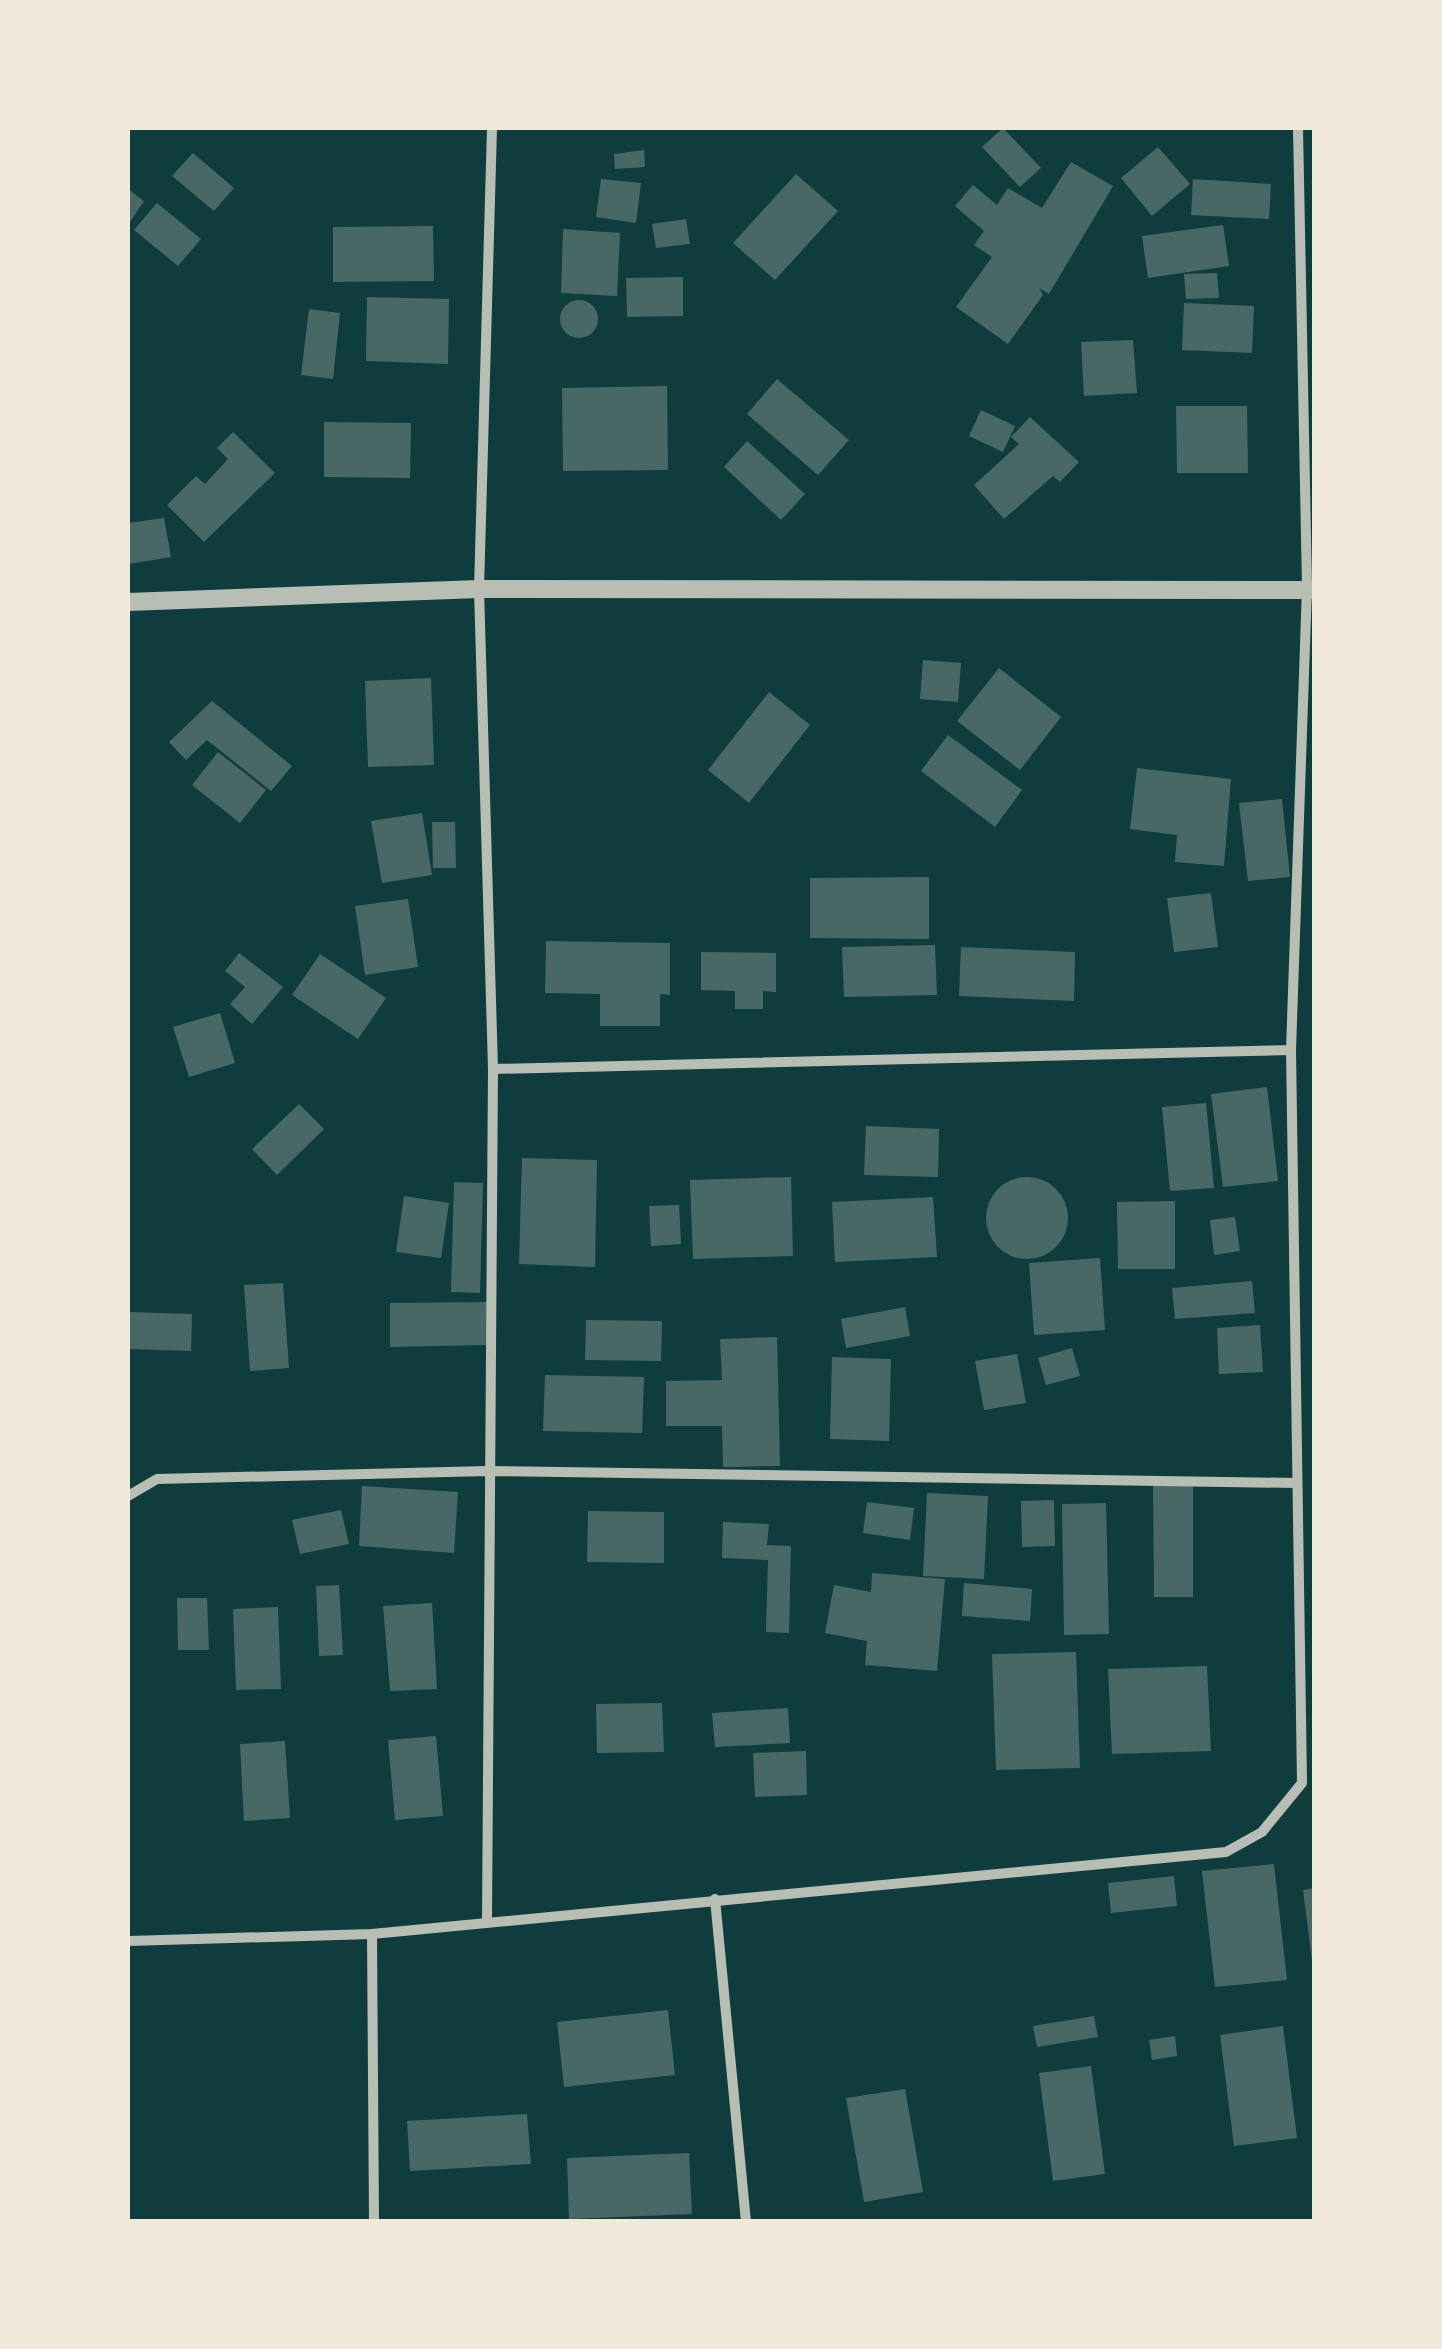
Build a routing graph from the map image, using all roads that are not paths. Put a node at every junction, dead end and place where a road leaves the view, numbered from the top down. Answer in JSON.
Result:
{"nodes":[{"id":1,"x":492,"y":128,"type":"edge"},
{"id":2,"x":1298,"y":128,"type":"edge"},
{"id":3,"x":479,"y":589,"type":"junction"},
{"id":4,"x":1311,"y":589,"type":"edge"},
{"id":5,"x":128,"y":602,"type":"edge"},
{"id":6,"x":1301,"y":762,"type":"junction"},
{"id":7,"x":1314,"y":767,"type":"edge"},
{"id":8,"x":1291,"y":1050,"type":"junction"},
{"id":9,"x":493,"y":1069,"type":"junction"},
{"id":10,"x":488,"y":1471,"type":"junction"},
{"id":11,"x":1297,"y":1482,"type":"junction"},
{"id":12,"x":128,"y":1496,"type":"edge"},
{"id":13,"x":715,"y":1899,"type":"junction"},
{"id":14,"x":487,"y":1920,"type":"junction"},
{"id":15,"x":372,"y":1934,"type":"junction"},
{"id":16,"x":128,"y":1941,"type":"edge"},
{"id":17,"x":374,"y":2222,"type":"edge"},
{"id":18,"x":746,"y":2222,"type":"edge"}],
"edges":[{"from":1,"to":3,"type":"street"},
{"from":2,"to":4,"type":"street"},
{"from":3,"to":4,"type":"street"},
{"from":3,"to":5,"type":"street"},
{"from":3,"to":9,"type":"street"},
{"from":4,"to":6,"type":"street"},
{"from":6,"to":7,"type":"street"},
{"from":6,"to":8,"type":"street"},
{"from":8,"to":9,"type":"street"},
{"from":8,"to":11,"type":"street"},
{"from":9,"to":10,"type":"street"},
{"from":10,"to":11,"type":"street"},
{"from":10,"to":12,"type":"street"},
{"from":10,"to":14,"type":"street"},
{"from":11,"to":13,"type":"street"},
{"from":13,"to":14,"type":"street"},
{"from":13,"to":18,"type":"street"},
{"from":14,"to":15,"type":"street"},
{"from":15,"to":16,"type":"street"},
{"from":15,"to":17,"type":"street"}]}
